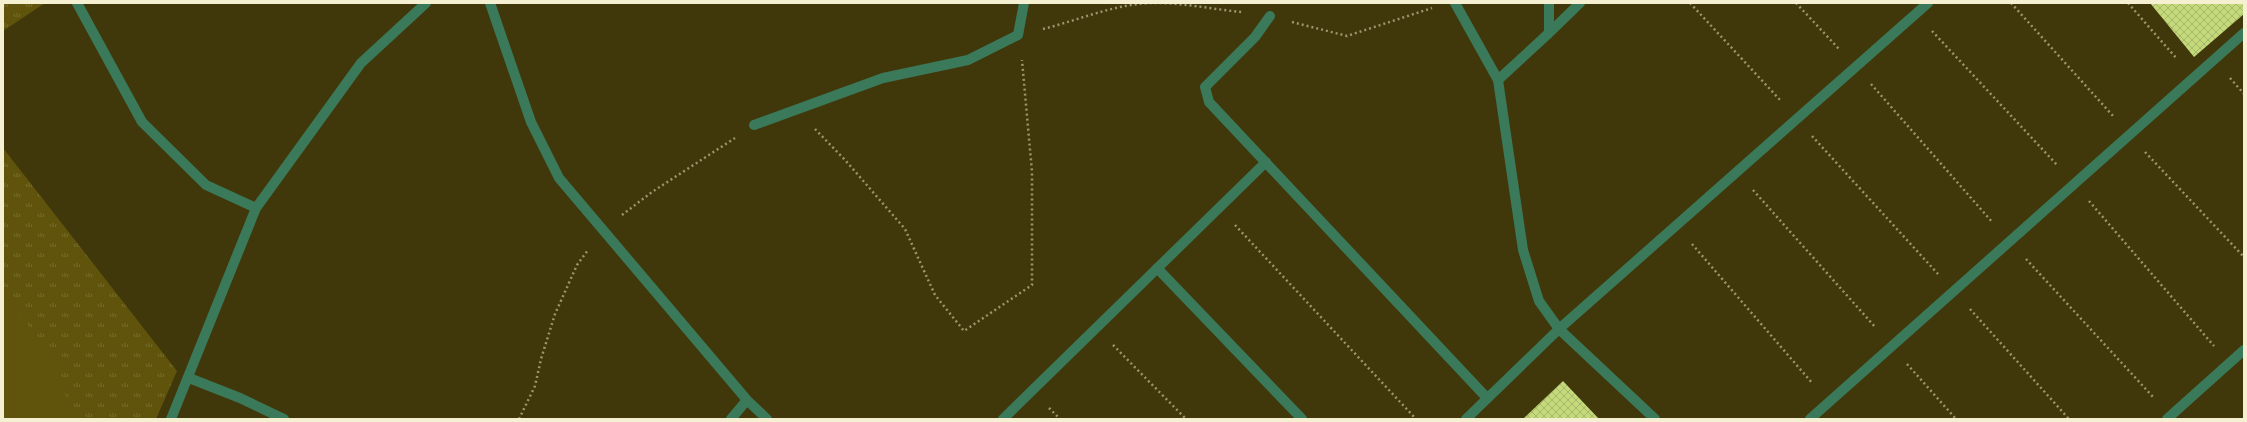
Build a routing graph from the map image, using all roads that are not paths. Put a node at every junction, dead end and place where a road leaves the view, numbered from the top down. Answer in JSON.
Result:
{"nodes":[{"id":1,"x":77,"y":3,"type":"edge"},
{"id":2,"x":426,"y":3,"type":"edge"},
{"id":3,"x":490,"y":3,"type":"edge"},
{"id":4,"x":1024,"y":3,"type":"edge"},
{"id":5,"x":1455,"y":3,"type":"edge"},
{"id":6,"x":1549,"y":3,"type":"edge"},
{"id":7,"x":1580,"y":3,"type":"edge"},
{"id":8,"x":1928,"y":3,"type":"edge"},
{"id":9,"x":1270,"y":16,"type":"road end"},
{"id":10,"x":1549,"y":33,"type":"junction"},
{"id":11,"x":2244,"y":33,"type":"edge"},
{"id":12,"x":1498,"y":80,"type":"junction"},
{"id":13,"x":754,"y":125,"type":"road end"},
{"id":14,"x":1266,"y":162,"type":"junction"},
{"id":15,"x":256,"y":208,"type":"junction"},
{"id":16,"x":1157,"y":268,"type":"junction"},
{"id":17,"x":1560,"y":329,"type":"junction"},
{"id":18,"x":2244,"y":350,"type":"edge"},
{"id":19,"x":189,"y":378,"type":"junction"},
{"id":20,"x":1487,"y":398,"type":"junction"},
{"id":21,"x":748,"y":400,"type":"junction"},
{"id":22,"x":2169,"y":417,"type":"edge"},
{"id":23,"x":171,"y":419,"type":"edge"},
{"id":24,"x":284,"y":419,"type":"edge"},
{"id":25,"x":731,"y":419,"type":"edge"},
{"id":26,"x":767,"y":419,"type":"edge"},
{"id":27,"x":1003,"y":419,"type":"edge"},
{"id":28,"x":1302,"y":419,"type":"edge"},
{"id":29,"x":1466,"y":419,"type":"edge"},
{"id":30,"x":1655,"y":419,"type":"edge"},
{"id":31,"x":1810,"y":419,"type":"edge"}],
"edges":[{"from":1,"to":15,"type":"street"},
{"from":2,"to":15,"type":"street"},
{"from":3,"to":21,"type":"street"},
{"from":4,"to":13,"type":"street"},
{"from":5,"to":12,"type":"street"},
{"from":6,"to":10,"type":"street"},
{"from":7,"to":10,"type":"street"},
{"from":8,"to":17,"type":"street"},
{"from":9,"to":14,"type":"street"},
{"from":10,"to":12,"type":"street"},
{"from":11,"to":31,"type":"street"},
{"from":12,"to":17,"type":"street"},
{"from":14,"to":16,"type":"street"},
{"from":14,"to":20,"type":"street"},
{"from":15,"to":19,"type":"street"},
{"from":16,"to":27,"type":"street"},
{"from":16,"to":28,"type":"street"},
{"from":17,"to":20,"type":"street"},
{"from":17,"to":30,"type":"street"},
{"from":18,"to":22,"type":"street"},
{"from":19,"to":23,"type":"street"},
{"from":19,"to":24,"type":"street"},
{"from":20,"to":29,"type":"street"},
{"from":21,"to":25,"type":"street"},
{"from":21,"to":26,"type":"street"}]}
